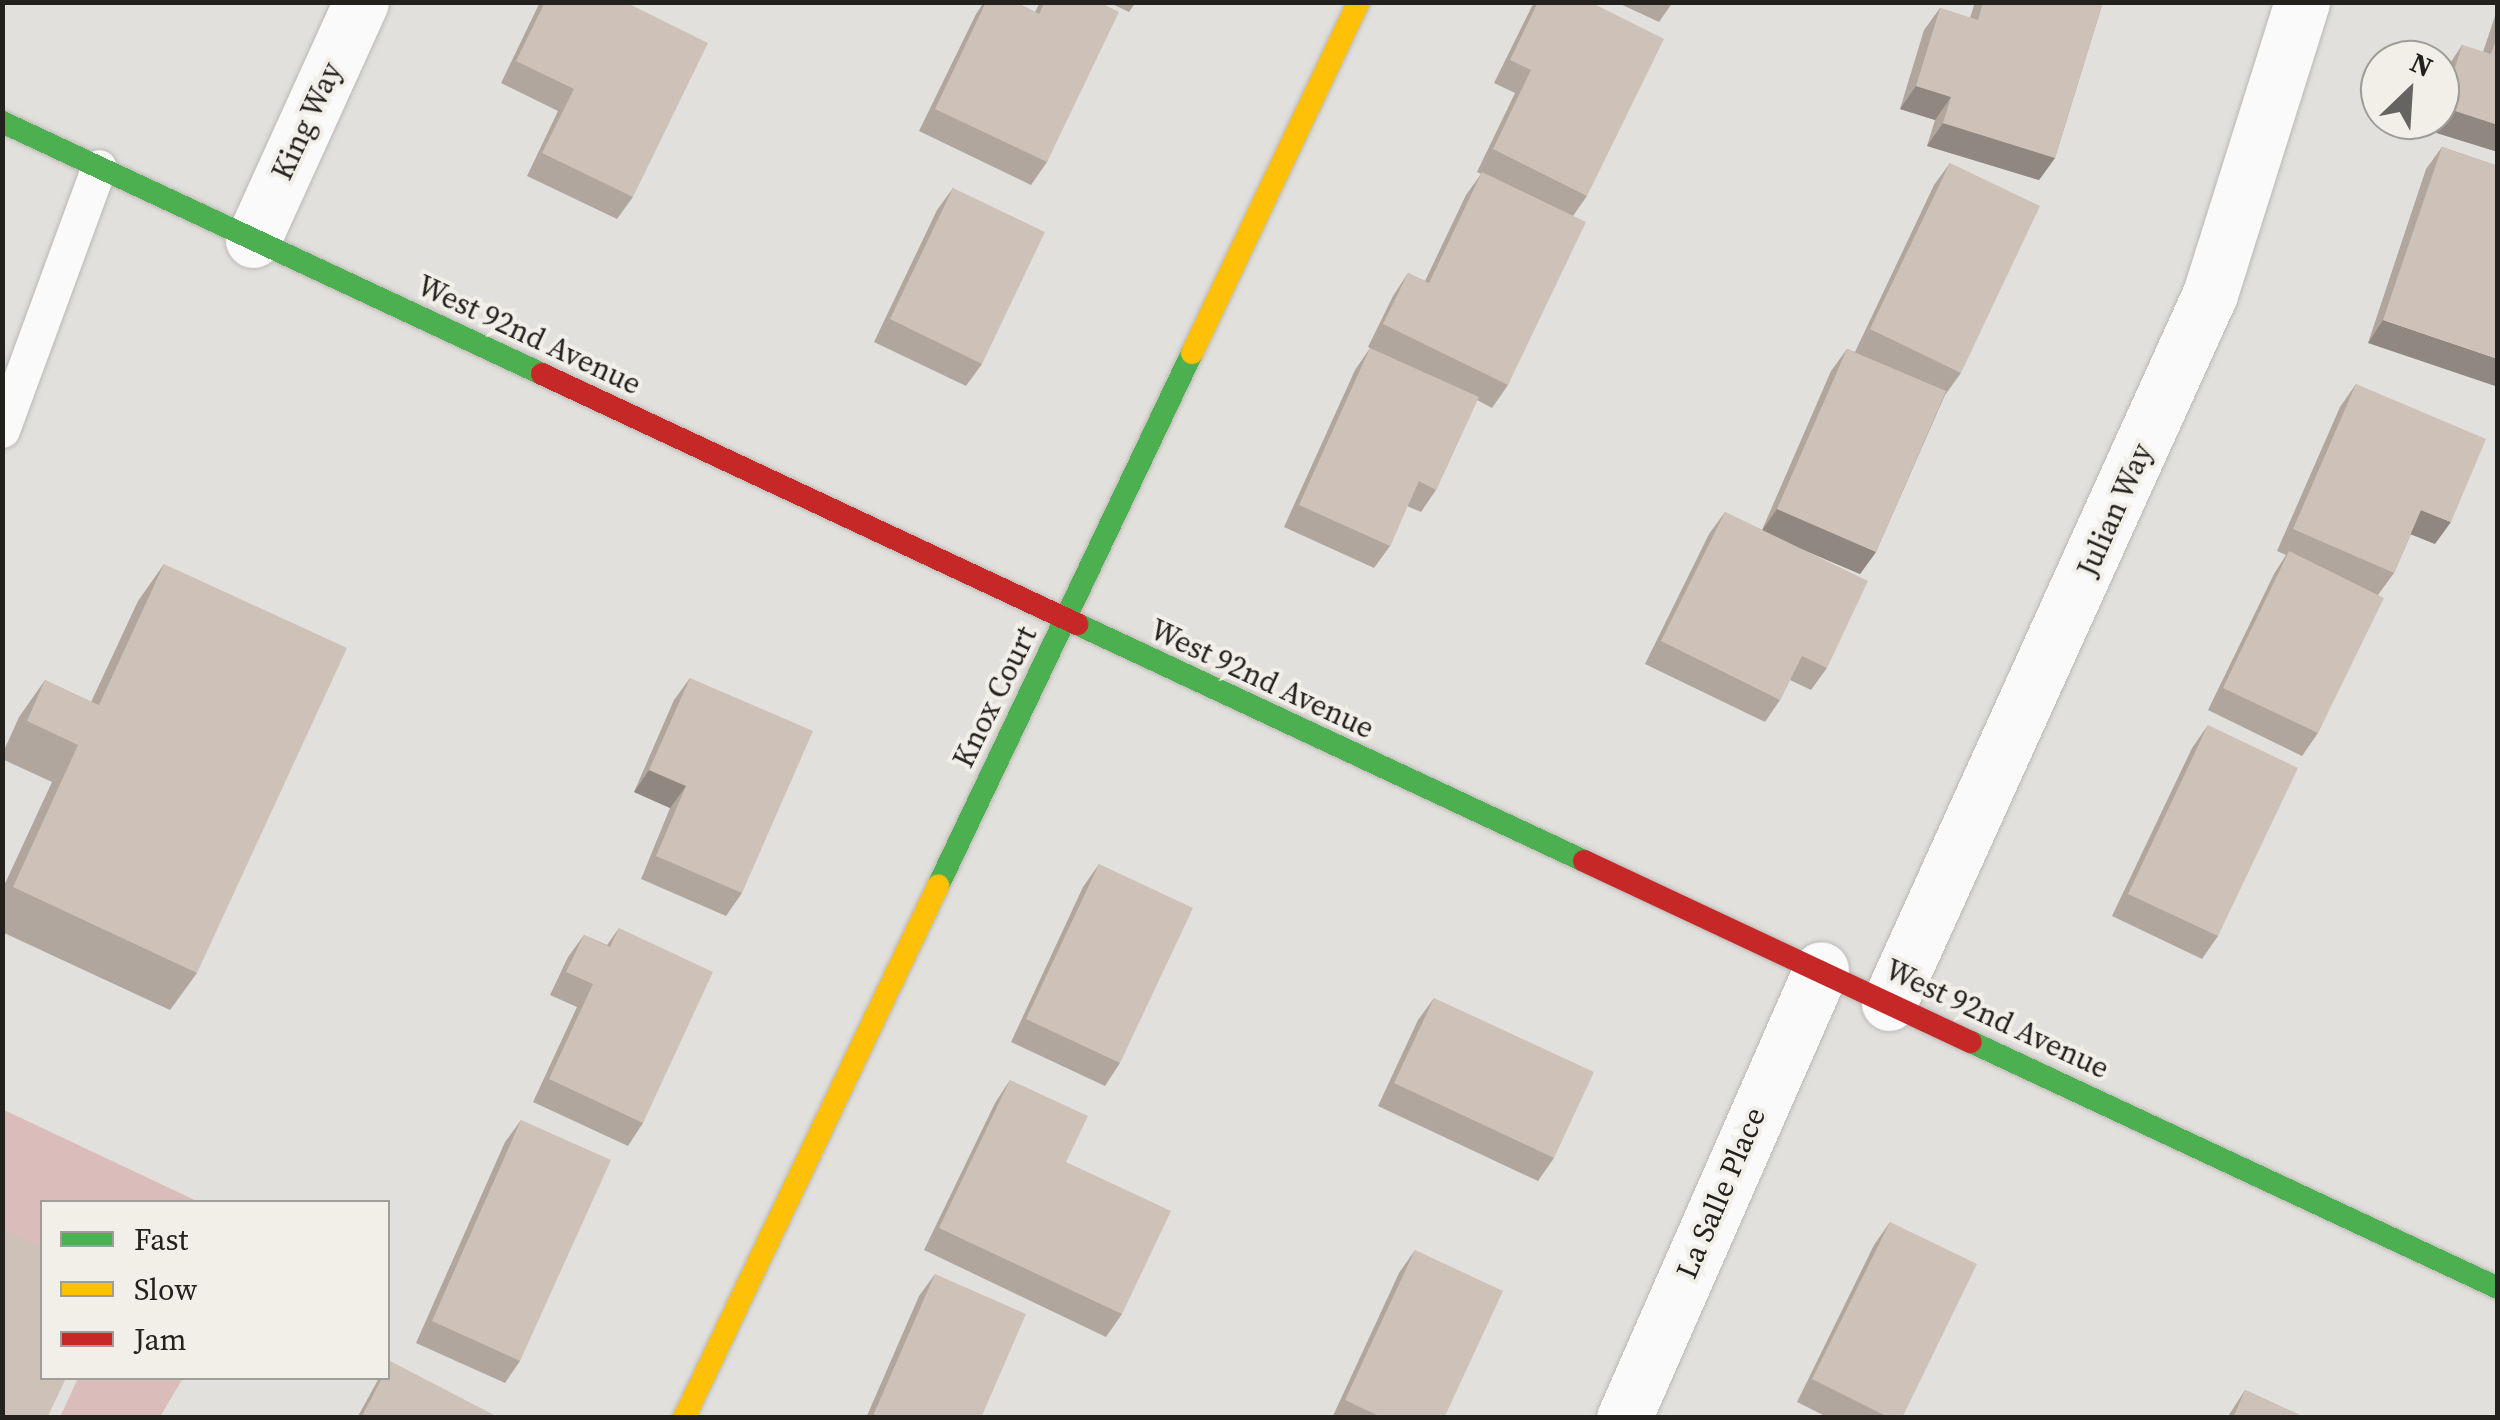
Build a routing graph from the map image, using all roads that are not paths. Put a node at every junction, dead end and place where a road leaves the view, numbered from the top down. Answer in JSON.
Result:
{"nodes":[{"id":1,"x":362,"y":2,"type":"edge"},
{"id":2,"x":1359,"y":2,"type":"edge"},
{"id":3,"x":2302,"y":2,"type":"edge"},
{"id":4,"x":2,"y":122,"type":"edge"},
{"id":5,"x":99,"y":167,"type":"junction"},
{"id":6,"x":253,"y":240,"type":"junction"},
{"id":7,"x":2,"y":430,"type":"edge"},
{"id":8,"x":1063,"y":624,"type":"junction"},
{"id":9,"x":1821,"y":970,"type":"junction"},
{"id":10,"x":1889,"y":1002,"type":"junction"},
{"id":11,"x":2498,"y":1288,"type":"edge"},
{"id":12,"x":684,"y":1418,"type":"edge"},
{"id":13,"x":1624,"y":1418,"type":"edge"}],
"edges":[{"from":1,"to":6,"type":"street","name":"King Way"},
{"from":2,"to":8,"type":"main road","name":"Knox Court"},
{"from":3,"to":10,"type":"street","name":"Julian Way"},
{"from":4,"to":5,"type":"main road","name":"West 92nd Avenue"},
{"from":5,"to":6,"type":"main road","name":"West 92nd Avenue"},
{"from":5,"to":7,"type":"lane"},
{"from":6,"to":8,"type":"main road","name":"West 92nd Avenue"},
{"from":8,"to":9,"type":"main road","name":"West 92nd Avenue"},
{"from":8,"to":12,"type":"main road","name":"Knox Court"},
{"from":9,"to":10,"type":"main road","name":"West 92nd Avenue"},
{"from":9,"to":13,"type":"street","name":"La Salle Place"},
{"from":10,"to":11,"type":"main road","name":"West 92nd Avenue"}]}
